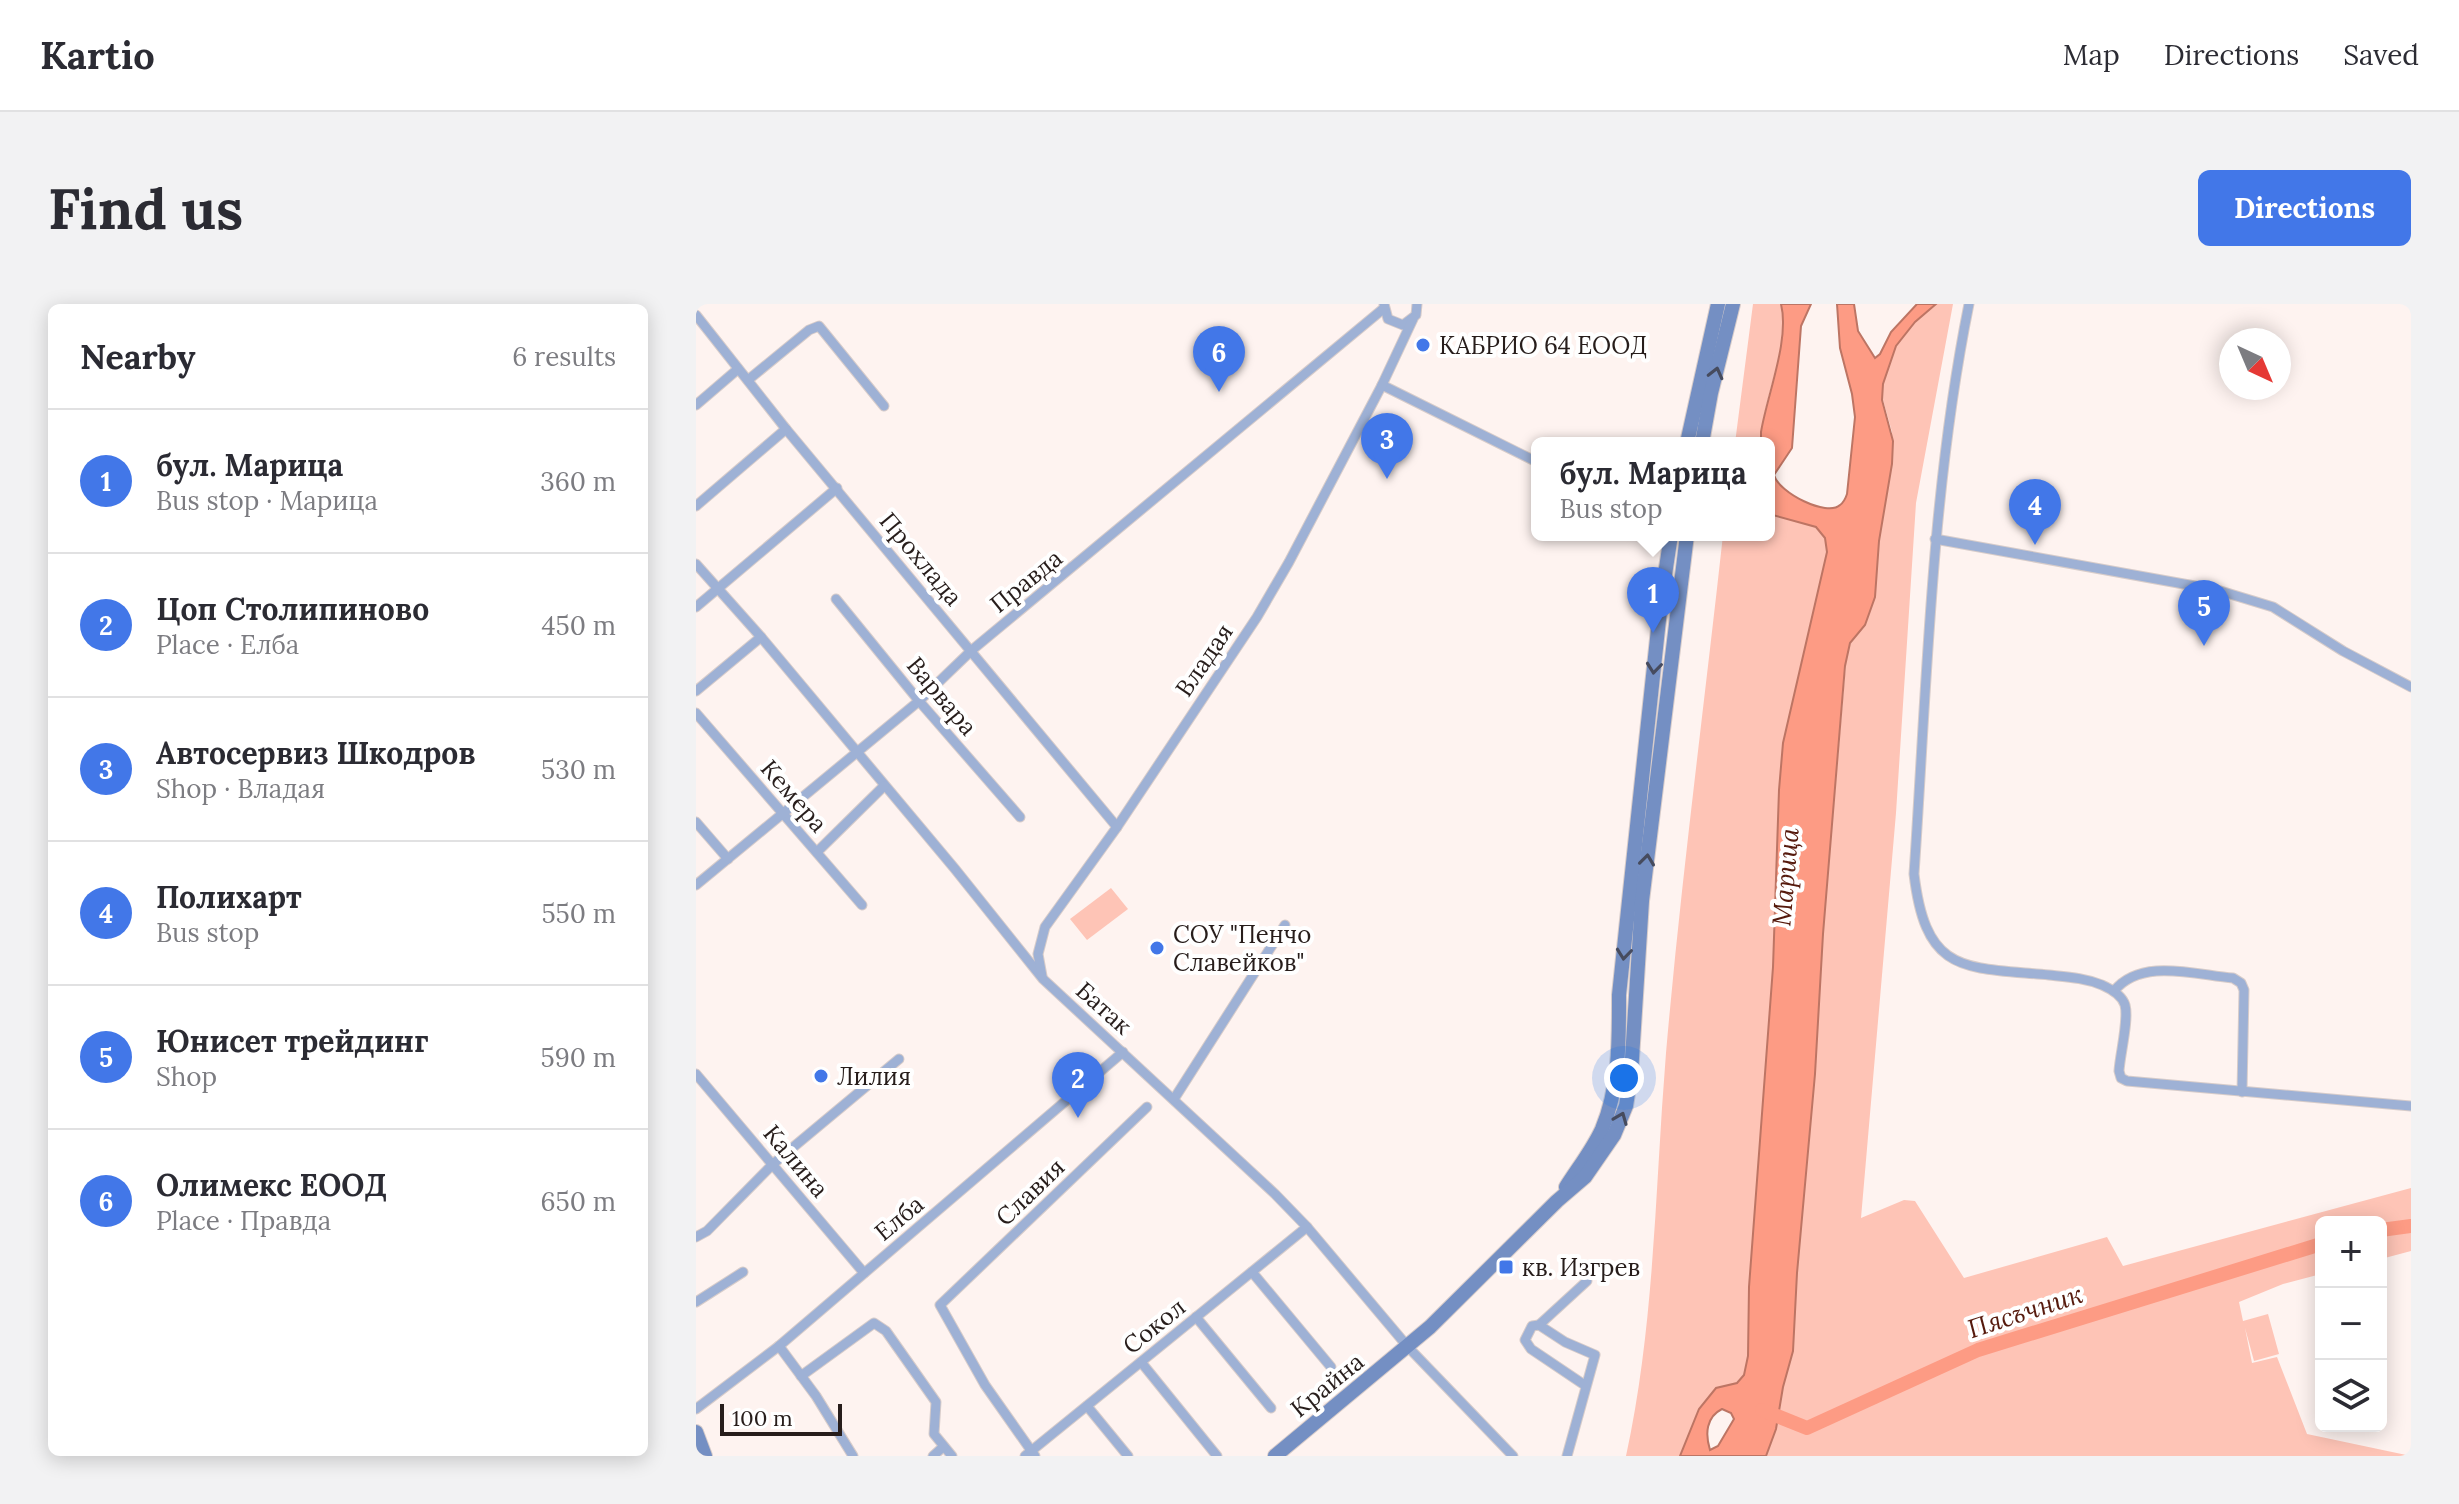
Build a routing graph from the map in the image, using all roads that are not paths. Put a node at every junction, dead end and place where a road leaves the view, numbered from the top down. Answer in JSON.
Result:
{"nodes":[{"id":1,"x":1718,"y":304,"type":"edge"},
{"id":2,"x":1733,"y":304,"type":"edge"},
{"id":3,"x":1969,"y":304,"type":"edge"},
{"id":4,"x":1383,"y":306,"type":"edge"},
{"id":5,"x":1418,"y":306,"type":"edge"},
{"id":6,"x":696,"y":315,"type":"edge"},
{"id":7,"x":1413,"y":319,"type":"junction"},
{"id":8,"x":1392,"y":322,"type":"junction"},
{"id":9,"x":1397,"y":352,"type":"junction"},
{"id":10,"x":738,"y":369,"type":"junction"},
{"id":11,"x":748,"y":380,"type":"junction"},
{"id":12,"x":1382,"y":385,"type":"junction"},
{"id":13,"x":696,"y":405,"type":"edge"},
{"id":14,"x":884,"y":406,"type":"dead end"},
{"id":15,"x":786,"y":429,"type":"junction"},
{"id":16,"x":1688,"y":437,"type":"edge"},
{"id":17,"x":1703,"y":437,"type":"edge"},
{"id":18,"x":1531,"y":459,"type":"edge"},
{"id":19,"x":837,"y":488,"type":"junction"},
{"id":20,"x":696,"y":506,"type":"edge"},
{"id":21,"x":1935,"y":539,"type":"junction"},
{"id":22,"x":1670,"y":541,"type":"edge"},
{"id":23,"x":1686,"y":541,"type":"edge"},
{"id":24,"x":696,"y":564,"type":"edge"},
{"id":25,"x":719,"y":587,"type":"junction"},
{"id":26,"x":836,"y":599,"type":"dead end"},
{"id":27,"x":696,"y":607,"type":"edge"},
{"id":28,"x":761,"y":637,"type":"junction"},
{"id":29,"x":972,"y":650,"type":"junction"},
{"id":30,"x":2411,"y":687,"type":"edge"},
{"id":31,"x":696,"y":691,"type":"edge"},
{"id":32,"x":919,"y":701,"type":"junction"},
{"id":33,"x":696,"y":713,"type":"edge"},
{"id":34,"x":856,"y":753,"type":"junction"},
{"id":35,"x":884,"y":786,"type":"junction"},
{"id":36,"x":782,"y":812,"type":"junction"},
{"id":37,"x":1020,"y":817,"type":"dead end"},
{"id":38,"x":696,"y":822,"type":"edge"},
{"id":39,"x":1117,"y":827,"type":"junction"},
{"id":40,"x":817,"y":852,"type":"junction"},
{"id":41,"x":728,"y":859,"type":"junction"},
{"id":42,"x":696,"y":885,"type":"edge"},
{"id":43,"x":862,"y":905,"type":"dead end"},
{"id":44,"x":1285,"y":925,"type":"dead end"},
{"id":45,"x":1043,"y":979,"type":"junction"},
{"id":46,"x":2114,"y":991,"type":"junction"},
{"id":47,"x":1123,"y":1052,"type":"junction"},
{"id":48,"x":899,"y":1059,"type":"dead end"},
{"id":49,"x":696,"y":1074,"type":"edge"},
{"id":50,"x":2242,"y":1092,"type":"junction"},
{"id":51,"x":1174,"y":1099,"type":"junction"},
{"id":52,"x":2411,"y":1106,"type":"edge"},
{"id":53,"x":1147,"y":1107,"type":"dead end"},
{"id":54,"x":773,"y":1164,"type":"junction"},
{"id":55,"x":1557,"y":1201,"type":"junction"},
{"id":56,"x":1307,"y":1227,"type":"junction"},
{"id":57,"x":696,"y":1237,"type":"edge"},
{"id":58,"x":743,"y":1272,"type":"dead end"},
{"id":59,"x":1252,"y":1272,"type":"junction"},
{"id":60,"x":864,"y":1273,"type":"junction"},
{"id":61,"x":1587,"y":1281,"type":"dead end"},
{"id":62,"x":696,"y":1302,"type":"edge"},
{"id":63,"x":1196,"y":1317,"type":"junction"},
{"id":64,"x":1539,"y":1325,"type":"junction"},
{"id":65,"x":779,"y":1346,"type":"junction"},
{"id":66,"x":1408,"y":1347,"type":"junction"},
{"id":67,"x":1141,"y":1362,"type":"junction"},
{"id":68,"x":1331,"y":1367,"type":"dead end"},
{"id":69,"x":801,"y":1376,"type":"junction"},
{"id":70,"x":1586,"y":1386,"type":"junction"},
{"id":71,"x":1087,"y":1406,"type":"junction"},
{"id":72,"x":1271,"y":1408,"type":"dead end"},
{"id":73,"x":696,"y":1409,"type":"edge"},
{"id":74,"x":696,"y":1432,"type":"edge"},
{"id":75,"x":943,"y":1447,"type":"junction"},
{"id":76,"x":1031,"y":1454,"type":"edge"},
{"id":77,"x":705,"y":1456,"type":"edge"},
{"id":78,"x":853,"y":1456,"type":"edge"},
{"id":79,"x":933,"y":1456,"type":"edge"},
{"id":80,"x":952,"y":1456,"type":"edge"},
{"id":81,"x":1128,"y":1456,"type":"edge"},
{"id":82,"x":1217,"y":1456,"type":"edge"},
{"id":83,"x":1275,"y":1456,"type":"edge"},
{"id":84,"x":1513,"y":1456,"type":"edge"},
{"id":85,"x":1567,"y":1456,"type":"edge"}],
"edges":[{"from":1,"to":16,"type":"street"},
{"from":17,"to":2,"type":"street","one_way":true},
{"from":3,"to":21,"type":"street"},
{"from":4,"to":8,"type":"street"},
{"from":4,"to":29,"type":"street","name":"Правда"},
{"from":5,"to":7,"type":"street","name":"Владая"},
{"from":6,"to":10,"type":"street","name":"Прохлада"},
{"from":7,"to":8,"type":"street"},
{"from":7,"to":9,"type":"street","name":"Владая"},
{"from":8,"to":9,"type":"street"},
{"from":9,"to":12,"type":"street","name":"Владая"},
{"from":10,"to":11,"type":"street","name":"Прохлада"},
{"from":10,"to":13,"type":"street"},
{"from":11,"to":14,"type":"street"},
{"from":11,"to":15,"type":"street","name":"Прохлада"},
{"from":12,"to":18,"type":"street"},
{"from":12,"to":39,"type":"street","name":"Владая"},
{"from":15,"to":19,"type":"street","name":"Прохлада"},
{"from":15,"to":20,"type":"street"},
{"from":19,"to":25,"type":"street"},
{"from":19,"to":29,"type":"street","name":"Прохлада"},
{"from":21,"to":30,"type":"street"},
{"from":21,"to":46,"type":"street"},
{"from":22,"to":55,"type":"street","one_way":true},
{"from":55,"to":23,"type":"street","one_way":true},
{"from":24,"to":25,"type":"street","name":"Батак"},
{"from":25,"to":27,"type":"street"},
{"from":25,"to":28,"type":"street","name":"Батак"},
{"from":26,"to":32,"type":"street","name":"Варвара"},
{"from":28,"to":31,"type":"street"},
{"from":28,"to":34,"type":"street","name":"Батак"},
{"from":29,"to":32,"type":"street","name":"Правда"},
{"from":29,"to":39,"type":"street","name":"Прохлада"},
{"from":32,"to":34,"type":"street","name":"Правда"},
{"from":32,"to":37,"type":"street","name":"Варвара"},
{"from":33,"to":36,"type":"street","name":"Кемера"},
{"from":34,"to":35,"type":"street","name":"Батак"},
{"from":34,"to":36,"type":"street","name":"Правда"},
{"from":35,"to":40,"type":"street"},
{"from":35,"to":45,"type":"street","name":"Батак"},
{"from":36,"to":40,"type":"street","name":"Кемера"},
{"from":36,"to":41,"type":"street","name":"Правда"},
{"from":38,"to":41,"type":"street"},
{"from":39,"to":45,"type":"street","name":"Владая"},
{"from":40,"to":43,"type":"street","name":"Кемера"},
{"from":41,"to":42,"type":"street","name":"Правда"},
{"from":44,"to":51,"type":"street"},
{"from":45,"to":47,"type":"street","name":"Батак"},
{"from":46,"to":50,"type":"street"},
{"from":46,"to":50,"type":"street"},
{"from":47,"to":51,"type":"street","name":"Батак"},
{"from":47,"to":60,"type":"street","name":"Елба"},
{"from":48,"to":54,"type":"street"},
{"from":49,"to":54,"type":"street","name":"Калина"},
{"from":50,"to":52,"type":"street"},
{"from":51,"to":56,"type":"street","name":"Батак"},
{"from":53,"to":76,"type":"street","name":"Славия"},
{"from":54,"to":57,"type":"street"},
{"from":54,"to":60,"type":"street","name":"Калина"},
{"from":55,"to":66,"type":"street"},
{"from":56,"to":59,"type":"street","name":"Сокол"},
{"from":56,"to":66,"type":"street","name":"Батак"},
{"from":58,"to":62,"type":"street"},
{"from":59,"to":63,"type":"street","name":"Сокол"},
{"from":59,"to":68,"type":"street"},
{"from":60,"to":65,"type":"street","name":"Елба"},
{"from":61,"to":64,"type":"street"},
{"from":63,"to":67,"type":"street","name":"Сокол"},
{"from":63,"to":72,"type":"street"},
{"from":64,"to":70,"type":"street"},
{"from":64,"to":70,"type":"street"},
{"from":65,"to":69,"type":"street"},
{"from":65,"to":73,"type":"street","name":"Елба"},
{"from":66,"to":83,"type":"street","name":"Крайна"},
{"from":66,"to":84,"type":"street","name":"Батак"},
{"from":67,"to":71,"type":"street","name":"Сокол"},
{"from":67,"to":82,"type":"street"},
{"from":69,"to":75,"type":"street"},
{"from":69,"to":78,"type":"street"},
{"from":70,"to":85,"type":"street"},
{"from":71,"to":76,"type":"street","name":"Сокол"},
{"from":71,"to":81,"type":"street"},
{"from":74,"to":77,"type":"street"},
{"from":75,"to":79,"type":"street"},
{"from":75,"to":80,"type":"street"}]}
